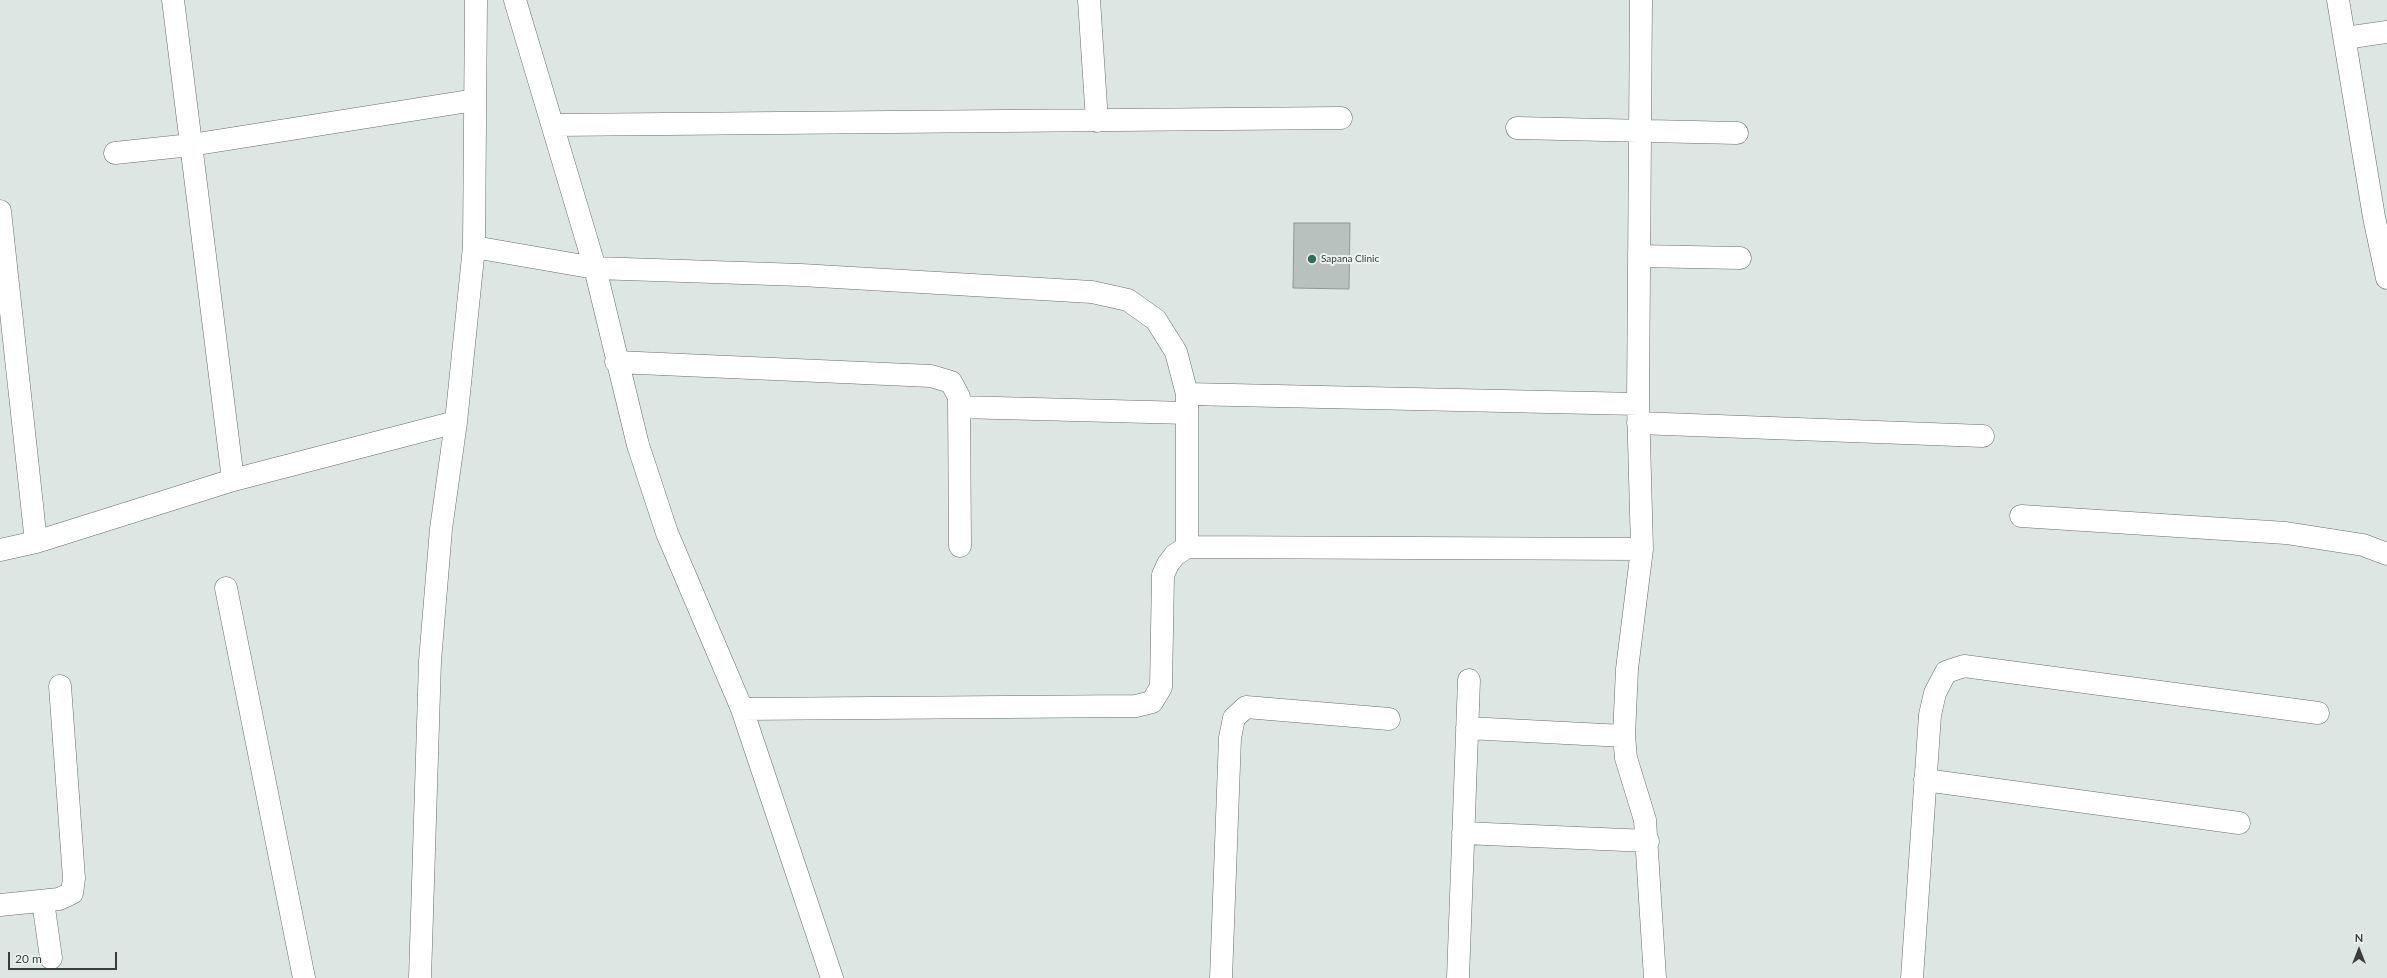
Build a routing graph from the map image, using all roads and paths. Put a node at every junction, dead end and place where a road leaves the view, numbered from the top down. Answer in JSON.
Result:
{"nodes":[{"id":1,"x":172,"y":0,"type":"edge"},
{"id":2,"x":476,"y":0,"type":"edge"},
{"id":3,"x":515,"y":0,"type":"edge"},
{"id":4,"x":1090,"y":0,"type":"edge"},
{"id":5,"x":1641,"y":0,"type":"edge"},
{"id":6,"x":2338,"y":0,"type":"edge"},
{"id":7,"x":2387,"y":32,"type":"edge"},
{"id":8,"x":2345,"y":38,"type":"junction"},
{"id":9,"x":475,"y":100,"type":"junction"},
{"id":10,"x":1341,"y":118,"type":"dead end"},
{"id":11,"x":1097,"y":121,"type":"junction"},
{"id":12,"x":554,"y":125,"type":"junction"},
{"id":13,"x":1517,"y":128,"type":"dead end"},
{"id":14,"x":1639,"y":131,"type":"junction"},
{"id":15,"x":1737,"y":134,"type":"dead end"},
{"id":16,"x":191,"y":145,"type":"junction"},
{"id":17,"x":115,"y":153,"type":"dead end"},
{"id":18,"x":0,"y":211,"type":"edge"},
{"id":19,"x":474,"y":247,"type":"junction"},
{"id":20,"x":1639,"y":256,"type":"junction"},
{"id":21,"x":1740,"y":258,"type":"dead end"},
{"id":22,"x":595,"y":268,"type":"junction"},
{"id":23,"x":2387,"y":278,"type":"edge"},
{"id":24,"x":616,"y":362,"type":"junction"},
{"id":25,"x":1187,"y":404,"type":"junction"},
{"id":26,"x":959,"y":407,"type":"junction"},
{"id":27,"x":1638,"y":413,"type":"junction"},
{"id":28,"x":456,"y":422,"type":"junction"},
{"id":29,"x":1983,"y":436,"type":"dead end"},
{"id":30,"x":233,"y":480,"type":"junction"},
{"id":31,"x":2020,"y":516,"type":"dead end"},
{"id":32,"x":36,"y":542,"type":"junction"},
{"id":33,"x":960,"y":546,"type":"dead end"},
{"id":34,"x":1187,"y":547,"type":"junction"},
{"id":35,"x":1642,"y":549,"type":"junction"},
{"id":36,"x":0,"y":550,"type":"edge"},
{"id":37,"x":2387,"y":554,"type":"edge"},
{"id":38,"x":226,"y":588,"type":"dead end"},
{"id":39,"x":1469,"y":680,"type":"dead end"},
{"id":40,"x":60,"y":686,"type":"dead end"},
{"id":41,"x":742,"y":709,"type":"junction"},
{"id":42,"x":2318,"y":713,"type":"dead end"},
{"id":43,"x":1389,"y":719,"type":"dead end"},
{"id":44,"x":1467,"y":728,"type":"junction"},
{"id":45,"x":1624,"y":736,"type":"junction"},
{"id":46,"x":1925,"y":780,"type":"junction"},
{"id":47,"x":2239,"y":823,"type":"dead end"},
{"id":48,"x":1464,"y":833,"type":"junction"},
{"id":49,"x":1648,"y":842,"type":"junction"},
{"id":50,"x":43,"y":901,"type":"junction"},
{"id":51,"x":0,"y":905,"type":"edge"},
{"id":52,"x":51,"y":958,"type":"dead end"},
{"id":53,"x":304,"y":978,"type":"edge"},
{"id":54,"x":420,"y":978,"type":"edge"},
{"id":55,"x":832,"y":978,"type":"edge"},
{"id":56,"x":1222,"y":978,"type":"edge"},
{"id":57,"x":1458,"y":978,"type":"edge"},
{"id":58,"x":1654,"y":978,"type":"edge"},
{"id":59,"x":1912,"y":978,"type":"edge"}],
"edges":[{"from":1,"to":16,"type":"street"},
{"from":2,"to":9,"type":"street"},
{"from":3,"to":12,"type":"street"},
{"from":4,"to":11,"type":"street"},
{"from":5,"to":14,"type":"street"},
{"from":6,"to":8,"type":"street"},
{"from":7,"to":8,"type":"street"},
{"from":8,"to":23,"type":"street"},
{"from":9,"to":16,"type":"street"},
{"from":9,"to":19,"type":"street"},
{"from":10,"to":11,"type":"street"},
{"from":11,"to":12,"type":"street"},
{"from":12,"to":22,"type":"street"},
{"from":13,"to":14,"type":"street"},
{"from":14,"to":15,"type":"street"},
{"from":14,"to":20,"type":"street"},
{"from":16,"to":17,"type":"street"},
{"from":16,"to":30,"type":"street"},
{"from":18,"to":32,"type":"street"},
{"from":19,"to":22,"type":"street"},
{"from":19,"to":28,"type":"street"},
{"from":20,"to":21,"type":"street"},
{"from":20,"to":27,"type":"street"},
{"from":22,"to":24,"type":"street"},
{"from":22,"to":25,"type":"street"},
{"from":24,"to":26,"type":"street"},
{"from":24,"to":41,"type":"street"},
{"from":25,"to":26,"type":"street"},
{"from":25,"to":27,"type":"street"},
{"from":25,"to":34,"type":"street"},
{"from":26,"to":33,"type":"street"},
{"from":27,"to":29,"type":"street"},
{"from":27,"to":35,"type":"street"},
{"from":28,"to":30,"type":"street"},
{"from":28,"to":54,"type":"street"},
{"from":30,"to":32,"type":"street"},
{"from":31,"to":37,"type":"street"},
{"from":32,"to":36,"type":"street"},
{"from":34,"to":35,"type":"street"},
{"from":34,"to":41,"type":"street"},
{"from":35,"to":45,"type":"street"},
{"from":38,"to":53,"type":"street"},
{"from":39,"to":44,"type":"street"},
{"from":40,"to":50,"type":"street"},
{"from":41,"to":55,"type":"street"},
{"from":42,"to":46,"type":"street"},
{"from":43,"to":56,"type":"street"},
{"from":44,"to":45,"type":"street"},
{"from":44,"to":48,"type":"street"},
{"from":45,"to":49,"type":"street"},
{"from":46,"to":47,"type":"street"},
{"from":46,"to":59,"type":"street"},
{"from":48,"to":49,"type":"street"},
{"from":48,"to":57,"type":"street"},
{"from":49,"to":58,"type":"street"},
{"from":50,"to":51,"type":"street"},
{"from":50,"to":52,"type":"street"}]}
